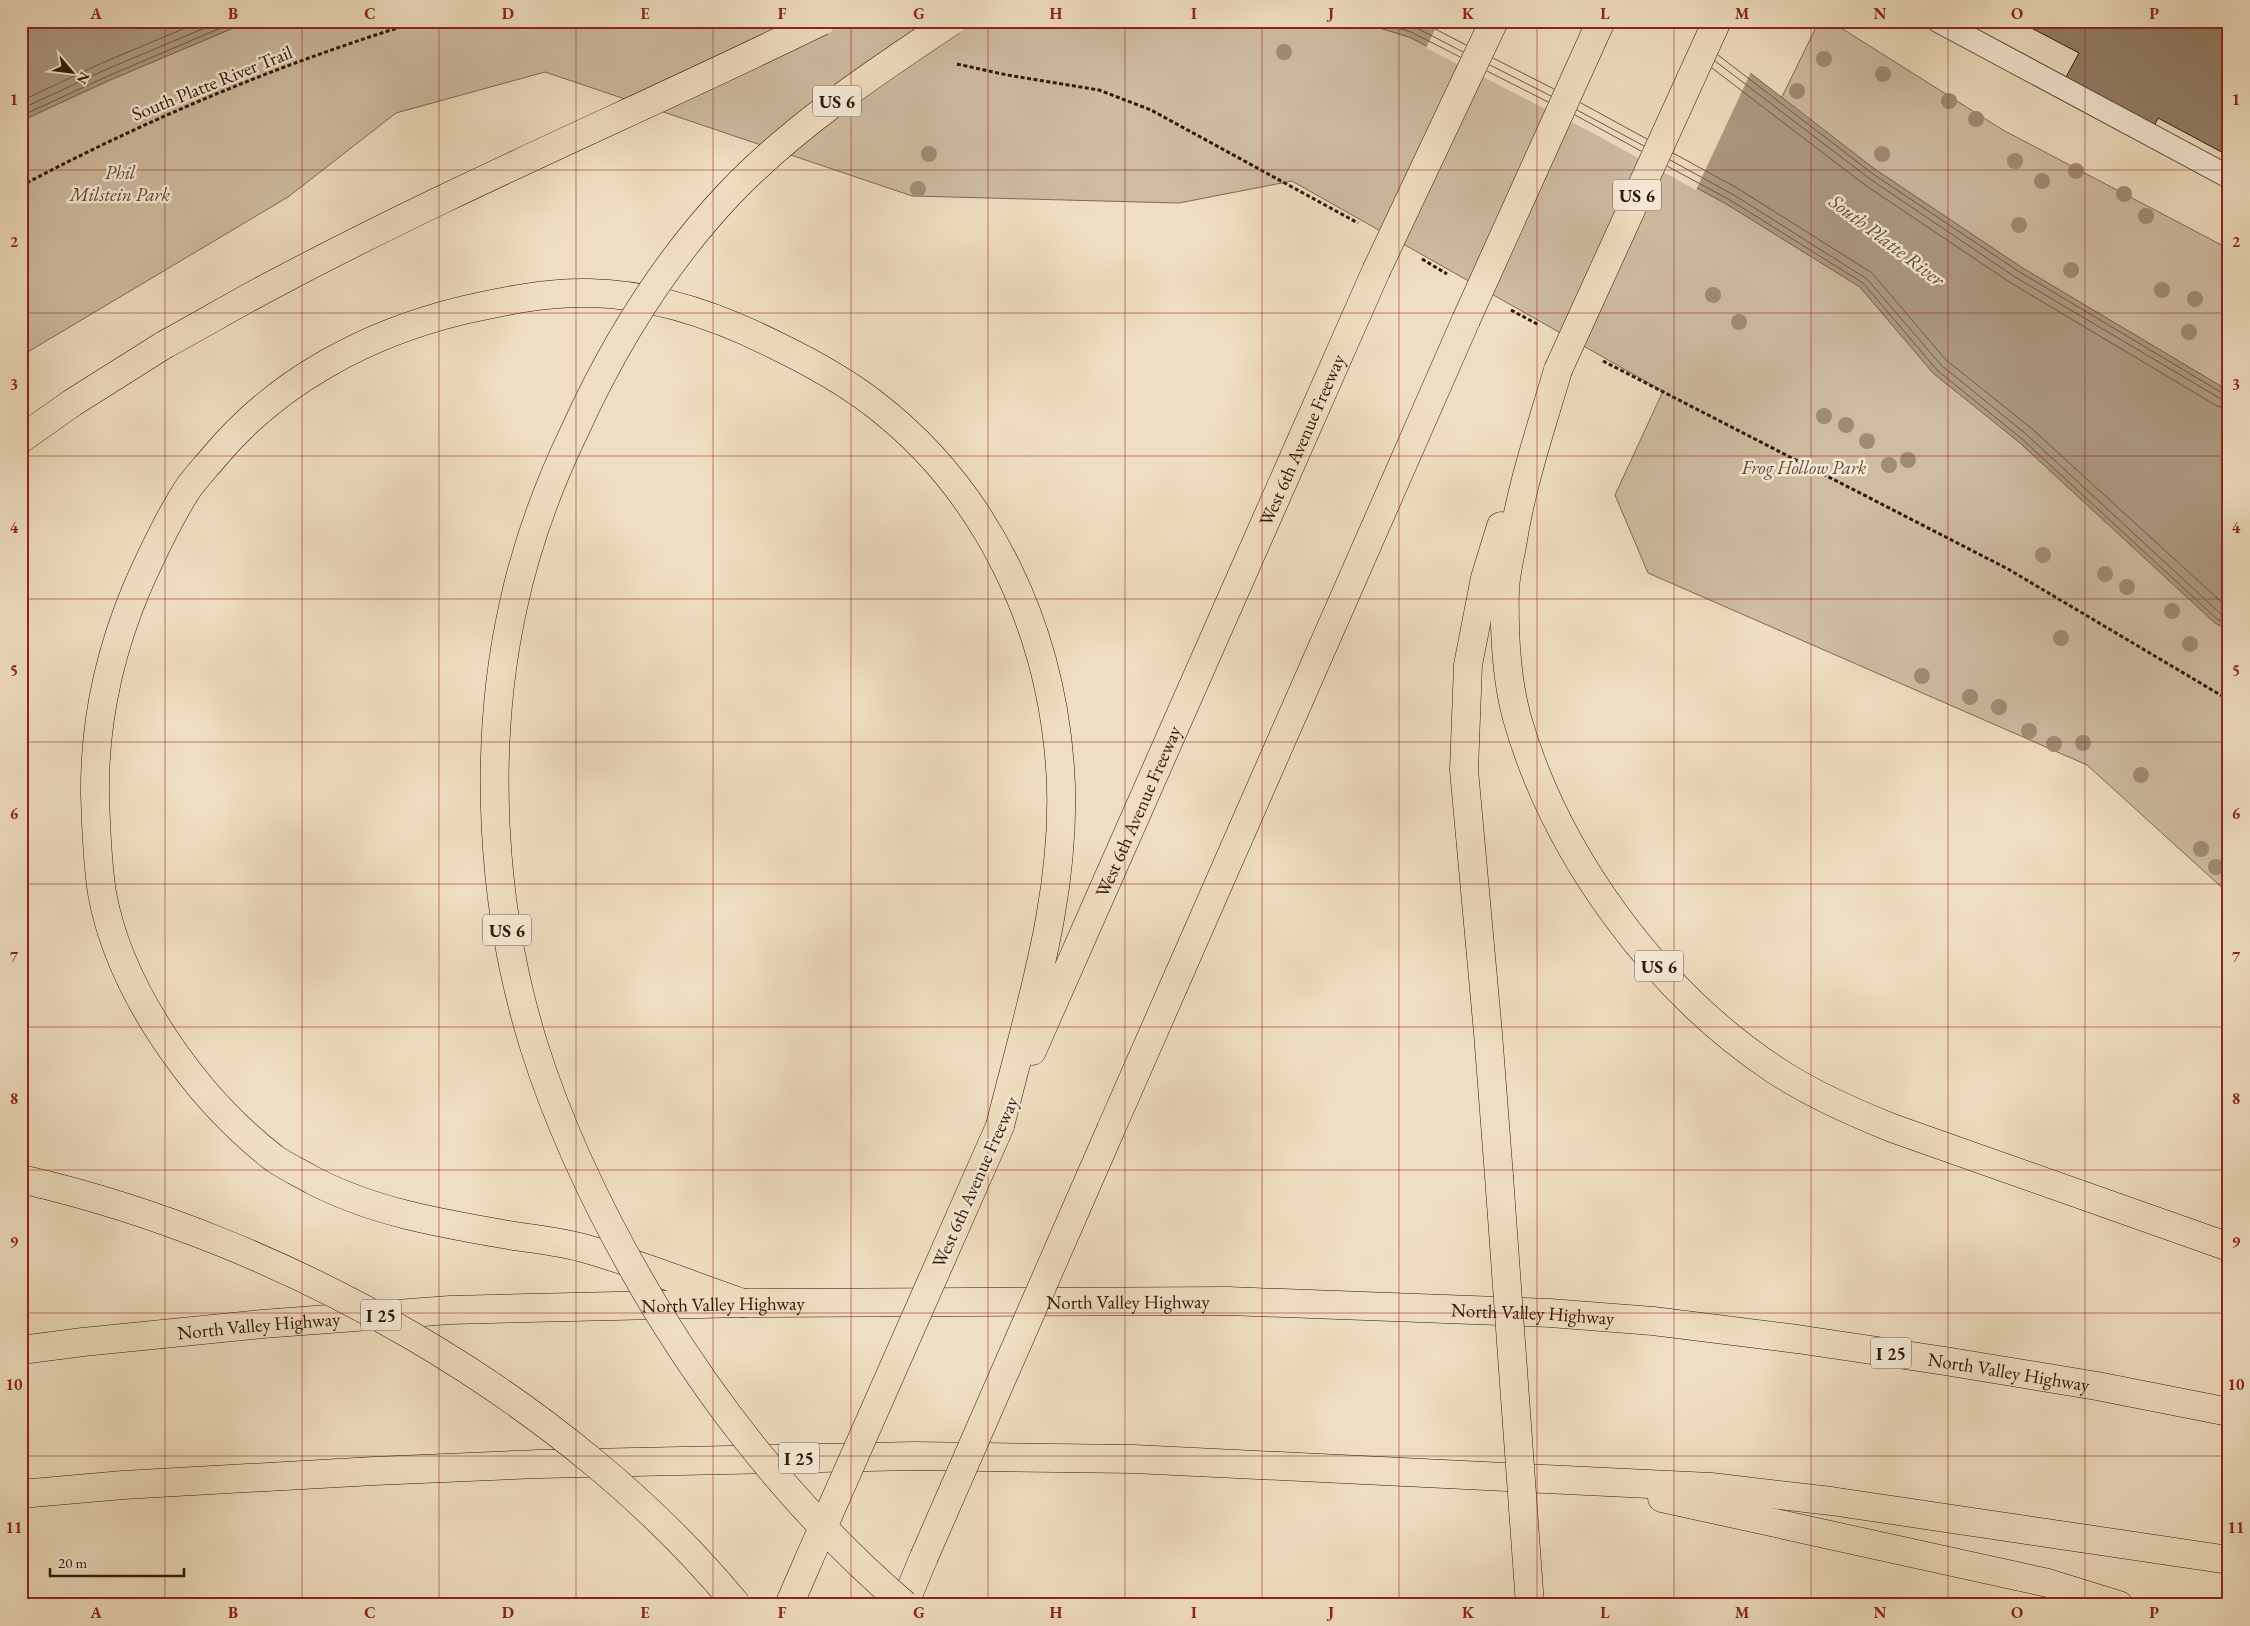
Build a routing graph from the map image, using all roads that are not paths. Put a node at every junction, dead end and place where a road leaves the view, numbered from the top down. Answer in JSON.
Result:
{"nodes":[{"id":1,"x":822,"y":21,"type":"edge"},
{"id":2,"x":952,"y":21,"type":"edge"},
{"id":3,"x":1494,"y":21,"type":"edge"},
{"id":4,"x":1600,"y":21,"type":"edge"},
{"id":5,"x":1717,"y":21,"type":"edge"},
{"id":6,"x":1938,"y":21,"type":"edge"},
{"id":7,"x":2229,"y":177,"type":"edge"},
{"id":8,"x":1558,"y":370,"type":"junction"},
{"id":9,"x":21,"y":439,"type":"edge"},
{"id":10,"x":1000,"y":1126,"type":"junction"},
{"id":11,"x":21,"y":1179,"type":"edge"},
{"id":12,"x":2229,"y":1246,"type":"edge"},
{"id":13,"x":743,"y":1303,"type":"junction"},
{"id":14,"x":21,"y":1350,"type":"edge"},
{"id":15,"x":2229,"y":1412,"type":"edge"},
{"id":16,"x":1578,"y":1480,"type":"junction"},
{"id":17,"x":21,"y":1494,"type":"edge"},
{"id":18,"x":2229,"y":1560,"type":"edge"},
{"id":19,"x":737,"y":1605,"type":"edge"},
{"id":20,"x":789,"y":1605,"type":"edge"},
{"id":21,"x":905,"y":1605,"type":"edge"},
{"id":22,"x":1530,"y":1605,"type":"edge"},
{"id":23,"x":2119,"y":1605,"type":"edge"}],
"edges":[{"from":1,"to":9,"type":"highway","bridge":true},
{"from":2,"to":21,"type":"highway","number":"US 6","bridge":true},
{"from":3,"to":10,"type":"highway","name":"West 6th Avenue Freeway","bridge":true},
{"from":4,"to":21,"type":"highway","bridge":true},
{"from":5,"to":8,"type":"highway","number":"US 6","bridge":true},
{"from":6,"to":7,"type":"lane"},
{"from":8,"to":12,"type":"highway","number":"US 6"},
{"from":8,"to":22,"type":"highway","bridge":true},
{"from":10,"to":13,"type":"highway"},
{"from":10,"to":20,"type":"highway","name":"West 6th Avenue Freeway","bridge":true},
{"from":11,"to":19,"type":"highway","bridge":true},
{"from":13,"to":14,"type":"highway","name":"North Valley Highway","number":"I 25"},
{"from":13,"to":15,"type":"highway","name":"North Valley Highway","number":"I 25"},
{"from":16,"to":17,"type":"highway","number":"I 25"},
{"from":16,"to":18,"type":"highway","number":"I 25"},
{"from":16,"to":23,"type":"highway"}]}
